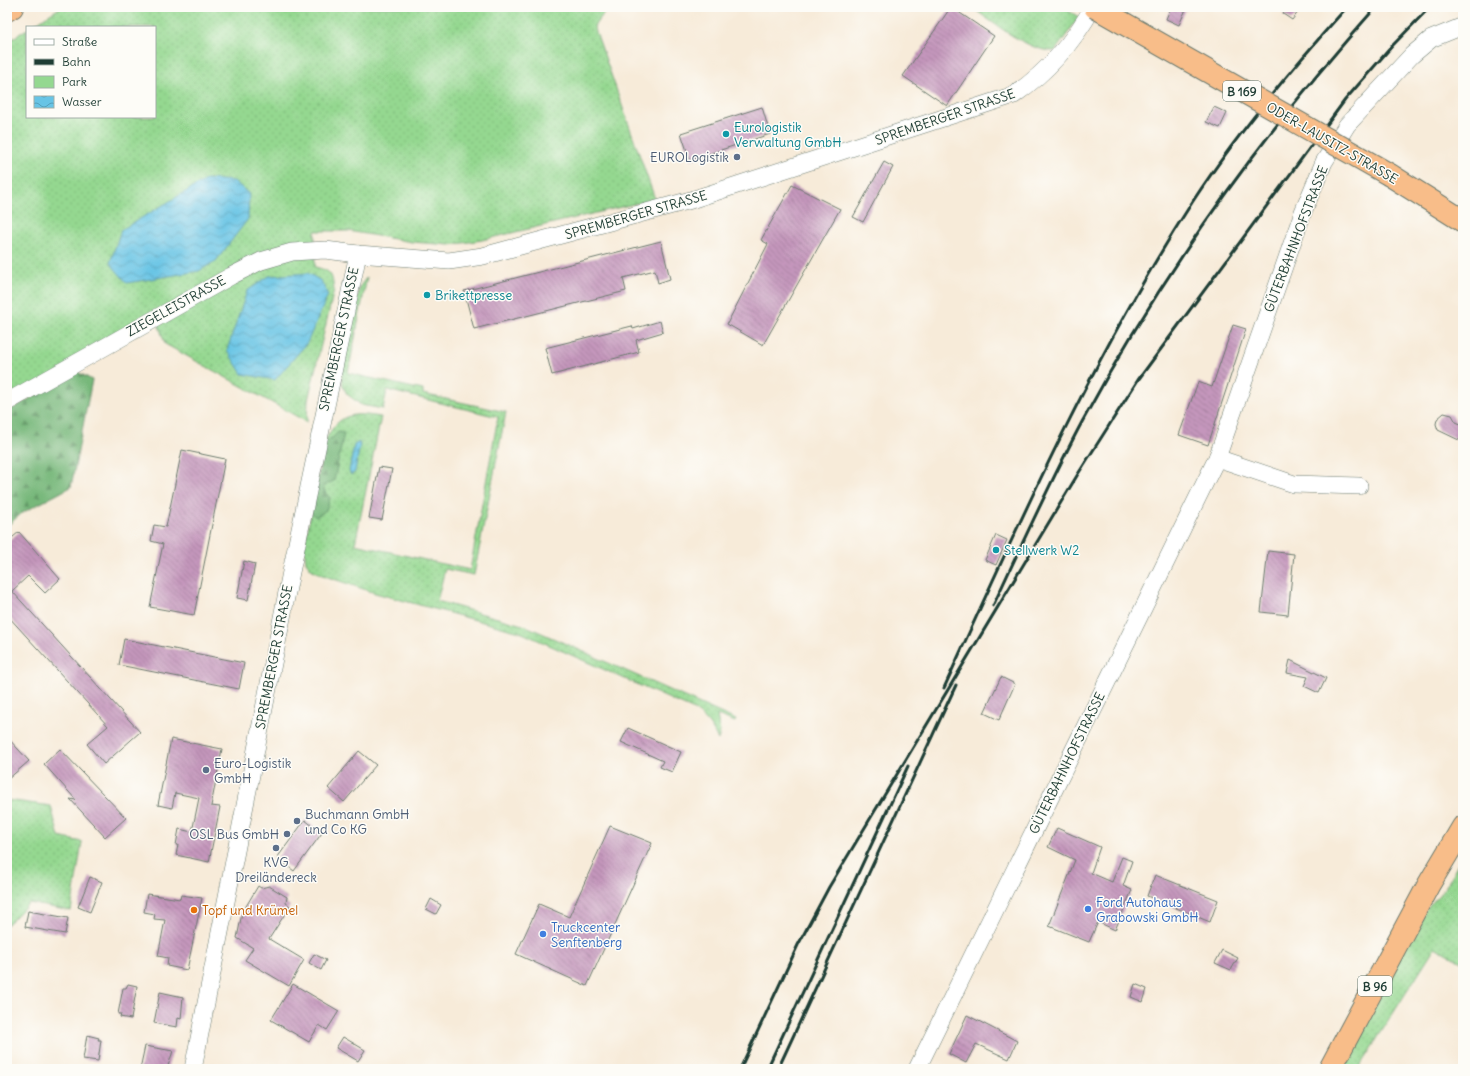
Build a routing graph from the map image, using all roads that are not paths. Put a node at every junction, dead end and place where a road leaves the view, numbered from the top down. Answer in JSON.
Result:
{"nodes":[{"id":1,"x":12,"y":7,"type":"edge"},
{"id":2,"x":1094,"y":7,"type":"edge"},
{"id":3,"x":7,"y":10,"type":"edge"},
{"id":4,"x":1463,"y":26,"type":"edge"},
{"id":5,"x":1463,"y":221,"type":"edge"},
{"id":6,"x":358,"y":254,"type":"junction"},
{"id":7,"x":7,"y":402,"type":"edge"},
{"id":8,"x":1217,"y":458,"type":"junction"},
{"id":9,"x":1359,"y":486,"type":"dead end"},
{"id":10,"x":1463,"y":827,"type":"edge"},
{"id":11,"x":192,"y":1069,"type":"edge"},
{"id":12,"x":918,"y":1069,"type":"edge"},
{"id":13,"x":1330,"y":1069,"type":"edge"}],
"edges":[{"from":1,"to":3,"type":"highway"},
{"from":2,"to":5,"type":"highway","name":"ODER-LAUSITZ-STRASSE","number":"B 169","bridge":true},
{"from":2,"to":6,"type":"street","name":"SPREMBERGER STRASSE"},
{"from":4,"to":8,"type":"street","name":"GÜTERBAHNHOFSTRASSE"},
{"from":6,"to":7,"type":"street","name":"ZIEGELEISTRASSE"},
{"from":6,"to":11,"type":"street","name":"SPREMBERGER STRASSE"},
{"from":8,"to":9,"type":"street"},
{"from":8,"to":12,"type":"street","name":"GÜTERBAHNHOFSTRASSE"},
{"from":10,"to":13,"type":"highway","number":"B 96"}]}
